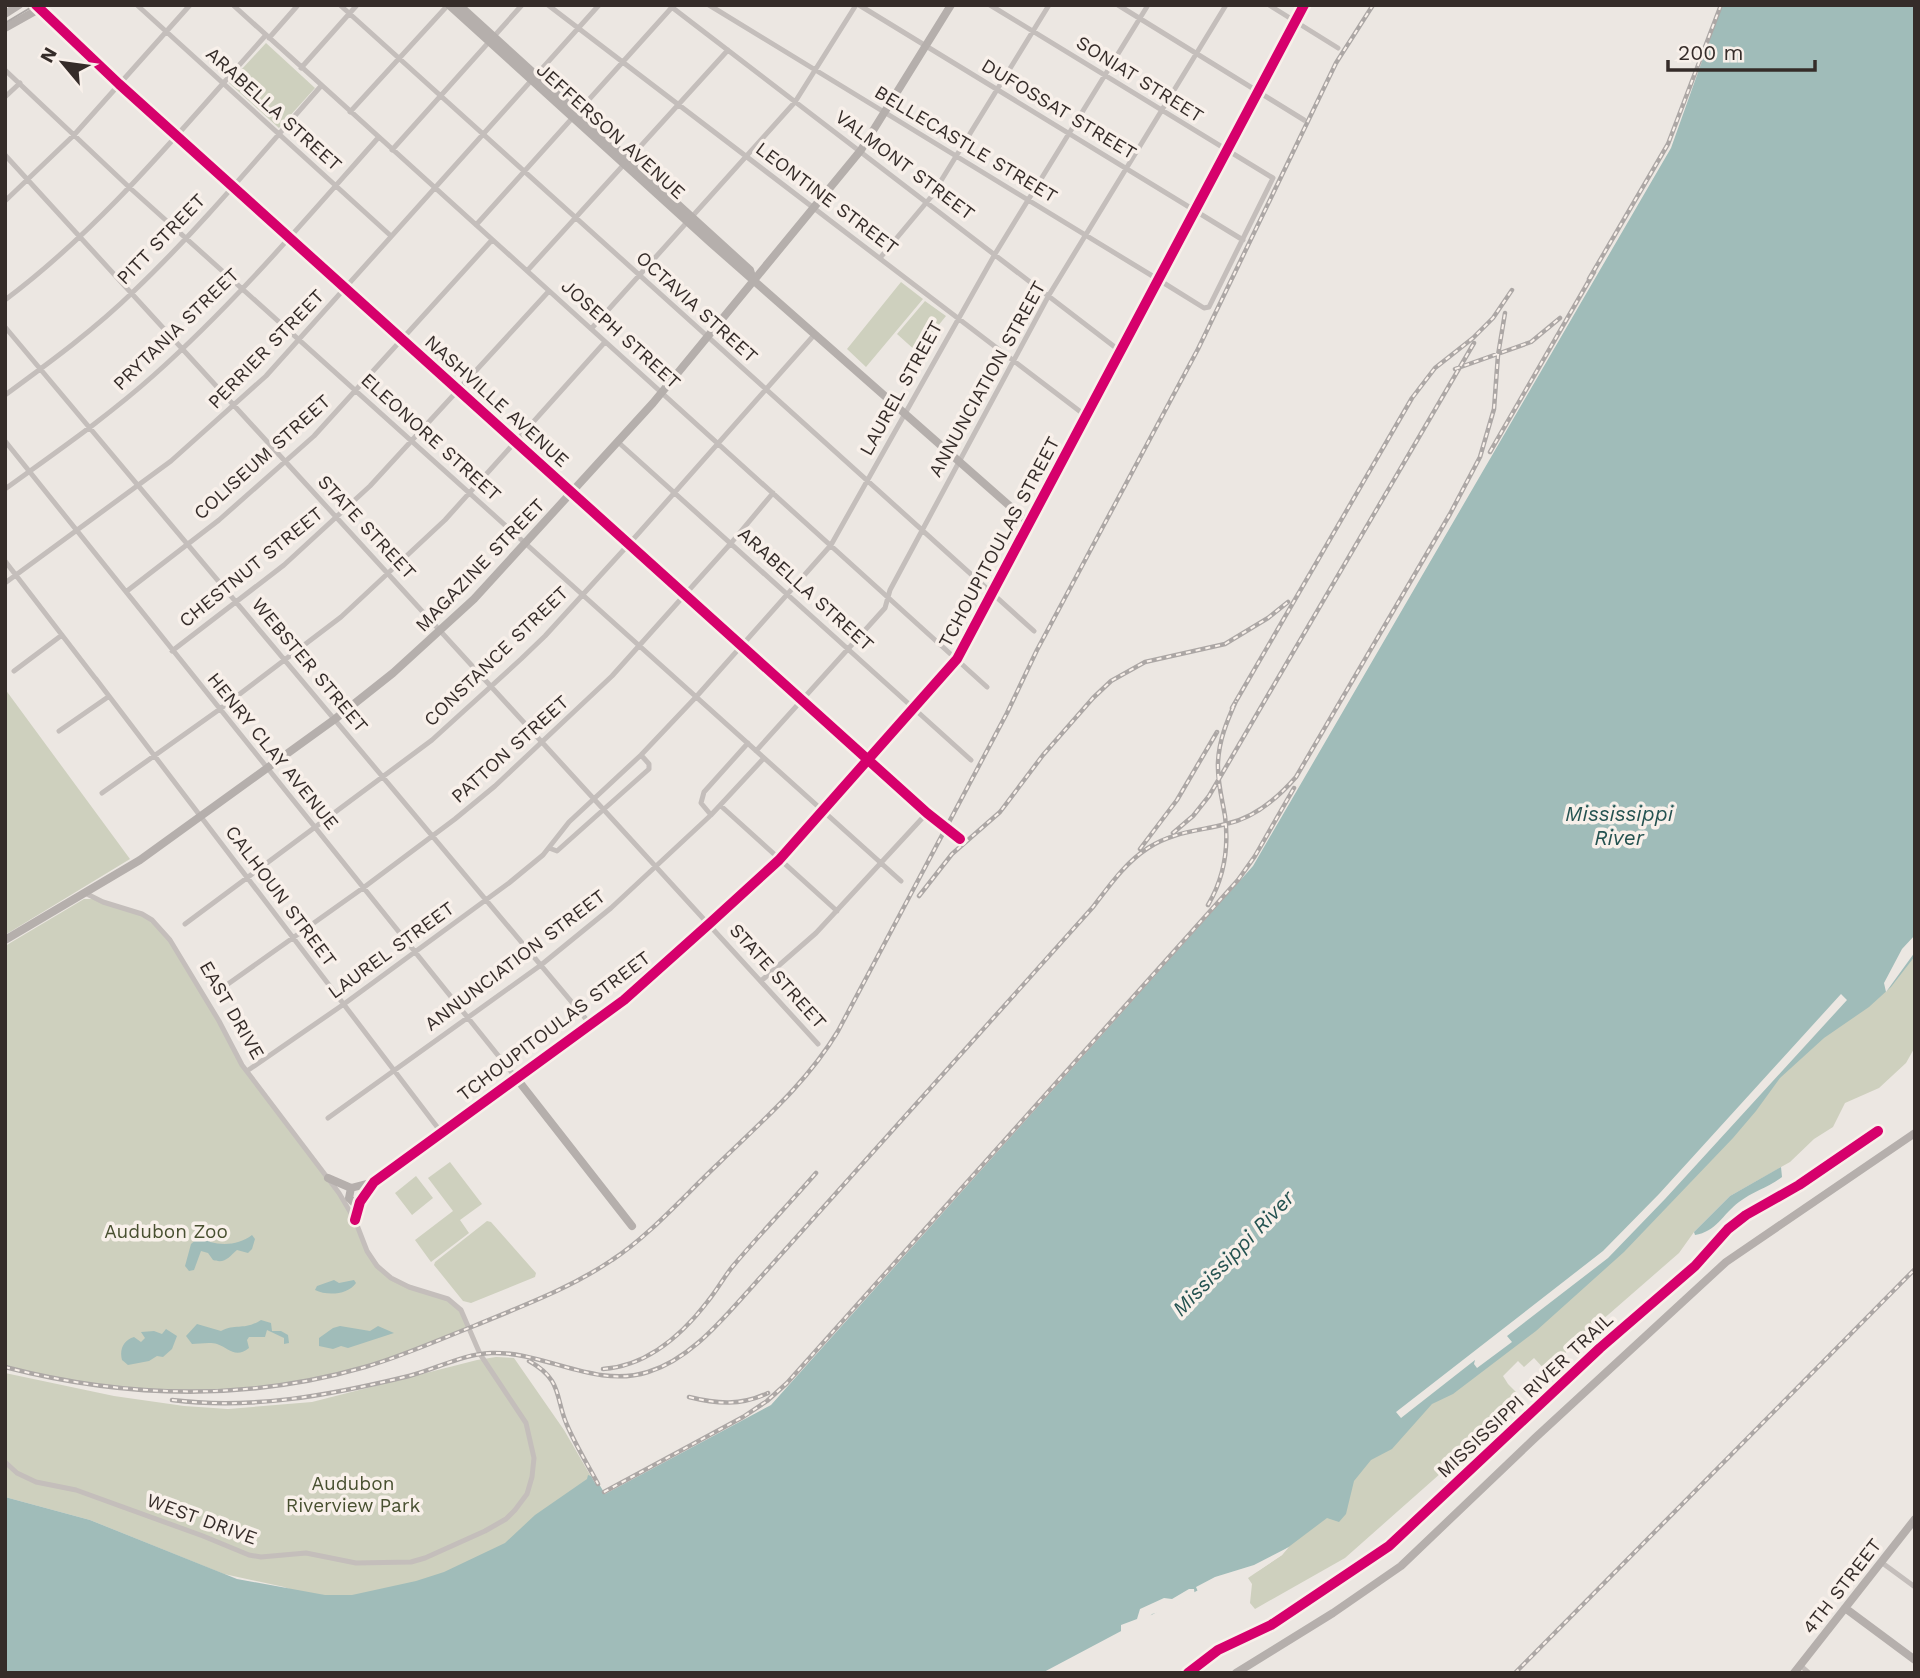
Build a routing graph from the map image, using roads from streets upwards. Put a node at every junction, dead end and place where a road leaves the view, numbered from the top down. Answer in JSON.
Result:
{"nodes":[{"id":1,"x":19,"y":5,"type":"edge"},
{"id":2,"x":137,"y":5,"type":"edge"},
{"id":3,"x":190,"y":5,"type":"edge"},
{"id":4,"x":233,"y":5,"type":"edge"},
{"id":5,"x":298,"y":5,"type":"edge"},
{"id":6,"x":340,"y":5,"type":"edge"},
{"id":7,"x":357,"y":5,"type":"edge"},
{"id":8,"x":448,"y":5,"type":"edge"},
{"id":9,"x":458,"y":5,"type":"edge"},
{"id":10,"x":522,"y":5,"type":"edge"},
{"id":11,"x":548,"y":5,"type":"edge"},
{"id":12,"x":599,"y":5,"type":"edge"},
{"id":13,"x":709,"y":5,"type":"edge"},
{"id":14,"x":857,"y":5,"type":"edge"},
{"id":15,"x":951,"y":5,"type":"edge"},
{"id":16,"x":990,"y":5,"type":"edge"},
{"id":17,"x":1049,"y":5,"type":"edge"},
{"id":18,"x":1118,"y":5,"type":"edge"},
{"id":19,"x":1148,"y":5,"type":"edge"},
{"id":20,"x":1226,"y":5,"type":"edge"},
{"id":21,"x":1269,"y":5,"type":"edge"},
{"id":22,"x":1304,"y":5,"type":"edge"},
{"id":23,"x":40,"y":6,"type":"edge"},
{"id":24,"x":672,"y":6,"type":"edge"},
{"id":25,"x":5,"y":14,"type":"edge"},
{"id":26,"x":349,"y":14,"type":"junction"},
{"id":27,"x":1140,"y":19,"type":"junction"},
{"id":28,"x":1296,"y":22,"type":"junction"},
{"id":29,"x":5,"y":28,"type":"edge"},
{"id":30,"x":578,"y":28,"type":"junction"},
{"id":31,"x":1033,"y":32,"type":"junction"},
{"id":32,"x":166,"y":33,"type":"junction"},
{"id":33,"x":267,"y":36,"type":"junction"},
{"id":34,"x":492,"y":39,"type":"junction"},
{"id":35,"x":926,"y":46,"type":"junction"},
{"id":36,"x":1338,"y":48,"type":"dead end"},
{"id":37,"x":727,"y":50,"type":"junction"},
{"id":38,"x":1196,"y":54,"type":"junction"},
{"id":39,"x":399,"y":58,"type":"junction"},
{"id":40,"x":624,"y":61,"type":"junction"},
{"id":41,"x":301,"y":68,"type":"junction"},
{"id":42,"x":5,"y":70,"type":"edge"},
{"id":43,"x":816,"y":70,"type":"junction"},
{"id":44,"x":1104,"y":75,"type":"junction"},
{"id":45,"x":533,"y":77,"type":"junction"},
{"id":46,"x":20,"y":83,"type":"junction"},
{"id":47,"x":222,"y":83,"type":"junction"},
{"id":48,"x":119,"y":84,"type":"junction"},
{"id":49,"x":321,"y":86,"type":"junction"},
{"id":50,"x":998,"y":90,"type":"junction"},
{"id":51,"x":1258,"y":92,"type":"junction"},
{"id":52,"x":441,"y":96,"type":"junction"},
{"id":53,"x":5,"y":97,"type":"edge"},
{"id":54,"x":794,"y":102,"type":"junction"},
{"id":55,"x":677,"y":103,"type":"junction"},
{"id":56,"x":1162,"y":111,"type":"junction"},
{"id":57,"x":350,"y":112,"type":"junction"},
{"id":58,"x":886,"y":113,"type":"junction"},
{"id":59,"x":575,"y":115,"type":"junction"},
{"id":60,"x":1304,"y":120,"type":"dead end"},
{"id":61,"x":1068,"y":133,"type":"junction"},
{"id":62,"x":279,"y":134,"type":"junction"},
{"id":63,"x":74,"y":135,"type":"junction"},
{"id":64,"x":176,"y":135,"type":"junction"},
{"id":65,"x":482,"y":135,"type":"junction"},
{"id":66,"x":378,"y":138,"type":"junction"},
{"id":67,"x":392,"y":150,"type":"junction"},
{"id":68,"x":861,"y":150,"type":"junction"},
{"id":69,"x":1227,"y":151,"type":"junction"},
{"id":70,"x":5,"y":155,"type":"edge"},
{"id":71,"x":745,"y":155,"type":"junction"},
{"id":72,"x":957,"y":157,"type":"junction"},
{"id":73,"x":625,"y":161,"type":"junction"},
{"id":74,"x":1127,"y":169,"type":"junction"},
{"id":75,"x":524,"y":172,"type":"junction"},
{"id":76,"x":28,"y":181,"type":"junction"},
{"id":77,"x":233,"y":186,"type":"junction"},
{"id":78,"x":335,"y":186,"type":"junction"},
{"id":79,"x":131,"y":187,"type":"junction"},
{"id":80,"x":435,"y":189,"type":"junction"},
{"id":81,"x":1027,"y":199,"type":"junction"},
{"id":82,"x":5,"y":201,"type":"edge"},
{"id":83,"x":928,"y":202,"type":"junction"},
{"id":84,"x":813,"y":206,"type":"junction"},
{"id":85,"x":1196,"y":211,"type":"junction"},
{"id":86,"x":575,"y":218,"type":"junction"},
{"id":87,"x":689,"y":218,"type":"junction"},
{"id":88,"x":476,"y":225,"type":"junction"},
{"id":89,"x":391,"y":236,"type":"junction"},
{"id":90,"x":1086,"y":236,"type":"junction"},
{"id":91,"x":79,"y":237,"type":"junction"},
{"id":92,"x":289,"y":237,"type":"junction"},
{"id":93,"x":187,"y":238,"type":"junction"},
{"id":94,"x":492,"y":240,"type":"junction"},
{"id":95,"x":1243,"y":240,"type":"junction"},
{"id":96,"x":995,"y":254,"type":"junction"},
{"id":97,"x":880,"y":258,"type":"junction"},
{"id":98,"x":527,"y":271,"type":"junction"},
{"id":99,"x":638,"y":275,"type":"junction"},
{"id":100,"x":753,"y":280,"type":"junction"},
{"id":101,"x":1158,"y":281,"type":"junction"},
{"id":102,"x":243,"y":287,"type":"junction"},
{"id":103,"x":346,"y":288,"type":"junction"},
{"id":104,"x":549,"y":291,"type":"junction"},
{"id":105,"x":132,"y":293,"type":"junction"},
{"id":106,"x":1049,"y":295,"type":"junction"},
{"id":107,"x":5,"y":300,"type":"edge"},
{"id":108,"x":958,"y":318,"type":"junction"},
{"id":109,"x":5,"y":327,"type":"edge"},
{"id":110,"x":591,"y":329,"type":"junction"},
{"id":111,"x":815,"y":334,"type":"junction"},
{"id":112,"x":706,"y":336,"type":"junction"},
{"id":113,"x":402,"y":339,"type":"junction"},
{"id":114,"x":300,"y":340,"type":"junction"},
{"id":115,"x":605,"y":342,"type":"junction"},
{"id":116,"x":183,"y":349,"type":"junction"},
{"id":117,"x":1121,"y":351,"type":"junction"},
{"id":118,"x":1013,"y":360,"type":"junction"},
{"id":119,"x":41,"y":369,"type":"junction"},
{"id":120,"x":767,"y":390,"type":"junction"},
{"id":121,"x":356,"y":391,"type":"junction"},
{"id":122,"x":458,"y":391,"type":"junction"},
{"id":123,"x":662,"y":392,"type":"junction"},
{"id":124,"x":5,"y":395,"type":"edge"},
{"id":125,"x":236,"y":405,"type":"junction"},
{"id":126,"x":904,"y":412,"type":"junction"},
{"id":127,"x":1086,"y":416,"type":"junction"},
{"id":128,"x":90,"y":428,"type":"junction"},
{"id":129,"x":5,"y":441,"type":"edge"},
{"id":130,"x":515,"y":441,"type":"junction"},
{"id":131,"x":413,"y":442,"type":"junction"},
{"id":132,"x":618,"y":442,"type":"junction"},
{"id":133,"x":719,"y":444,"type":"junction"},
{"id":134,"x":286,"y":461,"type":"junction"},
{"id":135,"x":958,"y":461,"type":"junction"},
{"id":136,"x":29,"y":471,"type":"junction"},
{"id":137,"x":867,"y":481,"type":"junction"},
{"id":138,"x":138,"y":486,"type":"junction"},
{"id":139,"x":5,"y":489,"type":"edge"},
{"id":140,"x":470,"y":492,"type":"junction"},
{"id":141,"x":572,"y":492,"type":"junction"},
{"id":142,"x":674,"y":492,"type":"junction"},
{"id":143,"x":773,"y":493,"type":"junction"},
{"id":144,"x":337,"y":518,"type":"junction"},
{"id":145,"x":1030,"y":523,"type":"junction"},
{"id":146,"x":77,"y":531,"type":"junction"},
{"id":147,"x":922,"y":531,"type":"junction"},
{"id":148,"x":732,"y":542,"type":"junction"},
{"id":149,"x":188,"y":544,"type":"junction"},
{"id":150,"x":526,"y":544,"type":"junction"},
{"id":151,"x":629,"y":544,"type":"junction"},
{"id":152,"x":831,"y":545,"type":"junction"},
{"id":153,"x":5,"y":561,"type":"edge"},
{"id":154,"x":388,"y":573,"type":"junction"},
{"id":155,"x":16,"y":575,"type":"junction"},
{"id":156,"x":5,"y":583,"type":"edge"},
{"id":157,"x":127,"y":591,"type":"junction"},
{"id":158,"x":992,"y":593,"type":"junction"},
{"id":159,"x":788,"y":594,"type":"junction"},
{"id":160,"x":583,"y":595,"type":"junction"},
{"id":161,"x":685,"y":595,"type":"junction"},
{"id":162,"x":888,"y":596,"type":"junction"},
{"id":163,"x":237,"y":603,"type":"junction"},
{"id":164,"x":440,"y":630,"type":"junction"},
{"id":165,"x":1034,"y":631,"type":"dead end"},
{"id":166,"x":62,"y":635,"type":"junction"},
{"id":167,"x":741,"y":645,"type":"junction"},
{"id":168,"x":639,"y":646,"type":"junction"},
{"id":169,"x":849,"y":649,"type":"junction"},
{"id":170,"x":173,"y":651,"type":"junction"},
{"id":171,"x":957,"y":659,"type":"junction"},
{"id":172,"x":286,"y":660,"type":"junction"},
{"id":173,"x":15,"y":671,"type":"dead end"},
{"id":174,"x":491,"y":685,"type":"junction"},
{"id":175,"x":988,"y":687,"type":"dead end"},
{"id":176,"x":108,"y":696,"type":"junction"},
{"id":177,"x":696,"y":697,"type":"junction"},
{"id":178,"x":802,"y":700,"type":"junction"},
{"id":179,"x":915,"y":708,"type":"junction"},
{"id":180,"x":220,"y":709,"type":"junction"},
{"id":181,"x":335,"y":719,"type":"junction"},
{"id":182,"x":59,"y":730,"type":"dead end"},
{"id":183,"x":542,"y":742,"type":"junction"},
{"id":184,"x":748,"y":743,"type":"junction"},
{"id":185,"x":756,"y":751,"type":"junction"},
{"id":186,"x":641,"y":755,"type":"junction"},
{"id":187,"x":155,"y":756,"type":"junction"},
{"id":188,"x":764,"y":758,"type":"junction"},
{"id":189,"x":868,"y":760,"type":"junction"},
{"id":190,"x":971,"y":760,"type":"dead end"},
{"id":191,"x":267,"y":768,"type":"junction"},
{"id":192,"x":384,"y":777,"type":"junction"},
{"id":193,"x":102,"y":793,"type":"dead end"},
{"id":194,"x":594,"y":799,"type":"junction"},
{"id":195,"x":721,"y":806,"type":"junction"},
{"id":196,"x":604,"y":810,"type":"junction"},
{"id":197,"x":823,"y":811,"type":"junction"},
{"id":198,"x":927,"y":813,"type":"junction"},
{"id":199,"x":711,"y":815,"type":"junction"},
{"id":200,"x":200,"y":816,"type":"junction"},
{"id":201,"x":937,"y":821,"type":"dead end"},
{"id":202,"x":314,"y":827,"type":"junction"},
{"id":203,"x":432,"y":836,"type":"junction"},
{"id":204,"x":549,"y":848,"type":"junction"},
{"id":205,"x":779,"y":860,"type":"junction"},
{"id":206,"x":880,"y":863,"type":"junction"},
{"id":207,"x":656,"y":866,"type":"junction"},
{"id":208,"x":247,"y":877,"type":"junction"},
{"id":209,"x":901,"y":881,"type":"dead end"},
{"id":210,"x":363,"y":888,"type":"junction"},
{"id":211,"x":85,"y":893,"type":"junction"},
{"id":212,"x":485,"y":900,"type":"junction"},
{"id":213,"x":837,"y":911,"type":"junction"},
{"id":214,"x":185,"y":924,"type":"dead end"},
{"id":215,"x":709,"y":924,"type":"junction"},
{"id":216,"x":293,"y":937,"type":"junction"},
{"id":217,"x":5,"y":940,"type":"edge"},
{"id":218,"x":415,"y":952,"type":"junction"},
{"id":219,"x":541,"y":965,"type":"junction"},
{"id":220,"x":761,"y":981,"type":"junction"},
{"id":221,"x":228,"y":984,"type":"dead end"},
{"id":222,"x":344,"y":1004,"type":"junction"},
{"id":223,"x":467,"y":1017,"type":"junction"},
{"id":224,"x":591,"y":1025,"type":"junction"},
{"id":225,"x":818,"y":1044,"type":"dead end"},
{"id":226,"x":247,"y":1071,"type":"junction"},
{"id":227,"x":395,"y":1071,"type":"junction"},
{"id":228,"x":517,"y":1079,"type":"junction"},
{"id":229,"x":328,"y":1118,"type":"dead end"},
{"id":230,"x":441,"y":1132,"type":"junction"},
{"id":231,"x":1915,"y":1133,"type":"edge"},
{"id":232,"x":328,"y":1178,"type":"junction"},
{"id":233,"x":374,"y":1181,"type":"junction"},
{"id":234,"x":351,"y":1188,"type":"junction"},
{"id":235,"x":359,"y":1202,"type":"junction"},
{"id":236,"x":355,"y":1220,"type":"junction"},
{"id":237,"x":632,"y":1226,"type":"dead end"},
{"id":238,"x":5,"y":1462,"type":"edge"},
{"id":239,"x":1913,"y":1525,"type":"edge"},
{"id":240,"x":1881,"y":1562,"type":"junction"},
{"id":241,"x":1915,"y":1587,"type":"edge"},
{"id":242,"x":1845,"y":1608,"type":"junction"},
{"id":243,"x":1915,"y":1660,"type":"edge"},
{"id":244,"x":1797,"y":1669,"type":"edge"},
{"id":245,"x":1236,"y":1673,"type":"edge"},
{"id":246,"x":1809,"y":1673,"type":"edge"}],
"edges":[{"from":1,"to":25,"type":"street"},
{"from":2,"to":32,"type":"street","name":"ARABELLA STREET"},
{"from":3,"to":32,"type":"street"},
{"from":4,"to":33,"type":"street","name":"JOSEPH STREET"},
{"from":5,"to":33,"type":"street"},
{"from":6,"to":26,"type":"street","name":"OCTAVIA STREET"},
{"from":7,"to":26,"type":"street"},
{"from":8,"to":34,"type":"street","name":"JEFFERSON AVENUE"},
{"from":8,"to":39,"type":"street"},
{"from":9,"to":34,"type":"street","name":"JEFFERSON AVENUE"},
{"from":10,"to":34,"type":"street"},
{"from":11,"to":30,"type":"street","name":"LEONTINE STREET"},
{"from":12,"to":30,"type":"street","name":"PERRIER STREET"},
{"from":13,"to":43,"type":"street","name":"BELLECASTLE STREET"},
{"from":14,"to":35,"type":"street","name":"DUFOSSAT STREET"},
{"from":14,"to":43,"type":"street"},
{"from":15,"to":35,"type":"street","name":"MAGAZINE STREET"},
{"from":16,"to":31,"type":"street","name":"SONIAT STREET"},
{"from":17,"to":31,"type":"street"},
{"from":18,"to":27,"type":"street"},
{"from":19,"to":27,"type":"street","name":"LAUREL STREET"},
{"from":20,"to":38,"type":"street","name":"ANNUNCIATION STREET"},
{"from":21,"to":28,"type":"street"},
{"from":22,"to":28,"type":"street","name":"TCHOUPITOULAS STREET"},
{"from":23,"to":29,"type":"street"},
{"from":23,"to":48,"type":"street","name":"NASHVILLE AVENUE"},
{"from":24,"to":37,"type":"street","name":"VALMONT STREET"},
{"from":24,"to":40,"type":"street"},
{"from":26,"to":39,"type":"street","name":"OCTAVIA STREET"},
{"from":26,"to":41,"type":"street"},
{"from":27,"to":38,"type":"street"},
{"from":27,"to":44,"type":"street","name":"LAUREL STREET"},
{"from":28,"to":36,"type":"street"},
{"from":28,"to":51,"type":"street","name":"TCHOUPITOULAS STREET"},
{"from":30,"to":40,"type":"street","name":"LEONTINE STREET"},
{"from":30,"to":45,"type":"street","name":"PERRIER STREET"},
{"from":31,"to":44,"type":"street","name":"SONIAT STREET"},
{"from":31,"to":50,"type":"street"},
{"from":32,"to":47,"type":"street","name":"ARABELLA STREET"},
{"from":32,"to":48,"type":"street"},
{"from":33,"to":41,"type":"street","name":"JOSEPH STREET"},
{"from":33,"to":47,"type":"street"},
{"from":34,"to":45,"type":"street","name":"JEFFERSON AVENUE"},
{"from":34,"to":52,"type":"street"},
{"from":35,"to":50,"type":"street","name":"DUFOSSAT STREET"},
{"from":35,"to":58,"type":"street","name":"MAGAZINE STREET"},
{"from":37,"to":54,"type":"street","name":"VALMONT STREET"},
{"from":37,"to":55,"type":"street"},
{"from":38,"to":51,"type":"street"},
{"from":38,"to":56,"type":"street","name":"ANNUNCIATION STREET"},
{"from":39,"to":52,"type":"street","name":"OCTAVIA STREET"},
{"from":39,"to":57,"type":"street"},
{"from":40,"to":55,"type":"street","name":"LEONTINE STREET"},
{"from":40,"to":59,"type":"street"},
{"from":41,"to":49,"type":"street","name":"JOSEPH STREET"},
{"from":42,"to":46,"type":"street","name":"ELEONORE STREET"},
{"from":43,"to":54,"type":"street"},
{"from":43,"to":58,"type":"street","name":"BELLECASTLE STREET"},
{"from":44,"to":56,"type":"street","name":"SONIAT STREET"},
{"from":44,"to":61,"type":"street","name":"LAUREL STREET"},
{"from":45,"to":59,"type":"street","name":"JEFFERSON AVENUE"},
{"from":45,"to":65,"type":"street","name":"PERRIER STREET"},
{"from":46,"to":53,"type":"street"},
{"from":46,"to":63,"type":"street","name":"ELEONORE STREET"},
{"from":47,"to":62,"type":"street","name":"ARABELLA STREET"},
{"from":47,"to":64,"type":"street"},
{"from":48,"to":63,"type":"street"},
{"from":48,"to":64,"type":"street","name":"NASHVILLE AVENUE"},
{"from":49,"to":57,"type":"street","name":"JOSEPH STREET"},
{"from":49,"to":62,"type":"street","name":"PITT STREET"},
{"from":50,"to":61,"type":"street","name":"DUFOSSAT STREET"},
{"from":50,"to":72,"type":"street"},
{"from":51,"to":60,"type":"street"},
{"from":51,"to":69,"type":"street","name":"TCHOUPITOULAS STREET"},
{"from":52,"to":65,"type":"street","name":"OCTAVIA STREET"},
{"from":52,"to":67,"type":"street"},
{"from":54,"to":68,"type":"street","name":"VALMONT STREET"},
{"from":54,"to":71,"type":"street"},
{"from":55,"to":71,"type":"street","name":"LEONTINE STREET"},
{"from":55,"to":73,"type":"street"},
{"from":56,"to":69,"type":"street","name":"SONIAT STREET"},
{"from":56,"to":74,"type":"street","name":"ANNUNCIATION STREET"},
{"from":57,"to":66,"type":"street","name":"JOSEPH STREET"},
{"from":58,"to":68,"type":"street","name":"MAGAZINE STREET"},
{"from":58,"to":72,"type":"street","name":"BELLECASTLE STREET"},
{"from":59,"to":73,"type":"street","name":"JEFFERSON AVENUE"},
{"from":59,"to":75,"type":"street"},
{"from":61,"to":74,"type":"street","name":"DUFOSSAT STREET"},
{"from":61,"to":81,"type":"street","name":"LAUREL STREET"},
{"from":62,"to":77,"type":"street","name":"PITT STREET"},
{"from":62,"to":78,"type":"street","name":"ARABELLA STREET"},
{"from":63,"to":76,"type":"street"},
{"from":63,"to":79,"type":"street","name":"ELEONORE STREET"},
{"from":64,"to":77,"type":"street","name":"NASHVILLE AVENUE"},
{"from":64,"to":79,"type":"street"},
{"from":65,"to":75,"type":"street","name":"OCTAVIA STREET"},
{"from":65,"to":80,"type":"street","name":"PERRIER STREET"},
{"from":66,"to":67,"type":"street","name":"JOSEPH STREET"},
{"from":66,"to":78,"type":"street","name":"PRYTANIA STREET"},
{"from":67,"to":80,"type":"street","name":"JOSEPH STREET"},
{"from":68,"to":83,"type":"street","name":"VALMONT STREET"},
{"from":68,"to":84,"type":"street","name":"MAGAZINE STREET"},
{"from":69,"to":85,"type":"street","name":"TCHOUPITOULAS STREET"},
{"from":69,"to":95,"type":"street","name":"SONIAT STREET"},
{"from":70,"to":76,"type":"street","name":"STATE STREET"},
{"from":71,"to":84,"type":"street","name":"LEONTINE STREET"},
{"from":71,"to":87,"type":"street"},
{"from":72,"to":81,"type":"street","name":"BELLECASTLE STREET"},
{"from":72,"to":83,"type":"street"},
{"from":73,"to":86,"type":"street"},
{"from":73,"to":87,"type":"street","name":"JEFFERSON AVENUE"},
{"from":74,"to":85,"type":"street","name":"DUFOSSAT STREET"},
{"from":74,"to":90,"type":"street","name":"ANNUNCIATION STREET"},
{"from":75,"to":86,"type":"street","name":"OCTAVIA STREET"},
{"from":75,"to":88,"type":"street"},
{"from":76,"to":82,"type":"street"},
{"from":76,"to":91,"type":"street","name":"STATE STREET"},
{"from":77,"to":92,"type":"street","name":"NASHVILLE AVENUE"},
{"from":77,"to":93,"type":"street","name":"PITT STREET"},
{"from":78,"to":89,"type":"street","name":"ARABELLA STREET"},
{"from":78,"to":92,"type":"street","name":"PRYTANIA STREET"},
{"from":79,"to":91,"type":"street"},
{"from":79,"to":93,"type":"street","name":"ELEONORE STREET"},
{"from":80,"to":88,"type":"street","name":"JOSEPH STREET"},
{"from":80,"to":89,"type":"street","name":"PERRIER STREET"},
{"from":81,"to":90,"type":"street","name":"BELLECASTLE STREET"},
{"from":81,"to":96,"type":"street","name":"LAUREL STREET"},
{"from":83,"to":96,"type":"street","name":"VALMONT STREET"},
{"from":83,"to":97,"type":"street"},
{"from":84,"to":97,"type":"street","name":"LEONTINE STREET"},
{"from":84,"to":100,"type":"street","name":"MAGAZINE STREET"},
{"from":85,"to":95,"type":"street","name":"DUFOSSAT STREET"},
{"from":85,"to":101,"type":"street","name":"TCHOUPITOULAS STREET"},
{"from":86,"to":98,"type":"street"},
{"from":86,"to":99,"type":"street","name":"OCTAVIA STREET"},
{"from":87,"to":99,"type":"street"},
{"from":87,"to":100,"type":"street","name":"JEFFERSON AVENUE"},
{"from":88,"to":94,"type":"street","name":"JOSEPH STREET"},
{"from":89,"to":103,"type":"street","name":"PERRIER STREET"},
{"from":90,"to":101,"type":"street","name":"BELLECASTLE STREET"},
{"from":90,"to":106,"type":"street","name":"ANNUNCIATION STREET"},
{"from":91,"to":105,"type":"street","name":"STATE STREET"},
{"from":91,"to":107,"type":"street"},
{"from":92,"to":102,"type":"street","name":"PRYTANIA STREET"},
{"from":92,"to":103,"type":"street","name":"NASHVILLE AVENUE"},
{"from":93,"to":102,"type":"street","name":"ELEONORE STREET"},
{"from":93,"to":105,"type":"street","name":"PITT STREET"},
{"from":94,"to":98,"type":"street","name":"JOSEPH STREET"},
{"from":94,"to":113,"type":"street","name":"COLISEUM STREET"},
{"from":95,"to":101,"type":"street","name":"BELLECASTLE STREET"},
{"from":96,"to":106,"type":"street","name":"VALMONT STREET"},
{"from":96,"to":108,"type":"street","name":"LAUREL STREET"},
{"from":97,"to":108,"type":"street","name":"LEONTINE STREET"},
{"from":98,"to":104,"type":"street","name":"JOSEPH STREET"},
{"from":99,"to":110,"type":"street"},
{"from":99,"to":112,"type":"street","name":"OCTAVIA STREET"},
{"from":100,"to":111,"type":"street","name":"JEFFERSON AVENUE"},
{"from":100,"to":112,"type":"street","name":"MAGAZINE STREET"},
{"from":101,"to":117,"type":"street","name":"TCHOUPITOULAS STREET"},
{"from":102,"to":114,"type":"street","name":"ELEONORE STREET"},
{"from":102,"to":116,"type":"street","name":"PRYTANIA STREET"},
{"from":103,"to":113,"type":"street","name":"NASHVILLE AVENUE"},
{"from":103,"to":114,"type":"street","name":"PERRIER STREET"},
{"from":104,"to":110,"type":"street","name":"JOSEPH STREET"},
{"from":104,"to":122,"type":"street","name":"CHESTNUT STREET"},
{"from":105,"to":116,"type":"street","name":"STATE STREET"},
{"from":105,"to":119,"type":"street","name":"PITT STREET"},
{"from":106,"to":117,"type":"street","name":"VALMONT STREET"},
{"from":106,"to":118,"type":"street","name":"ANNUNCIATION STREET"},
{"from":108,"to":118,"type":"street","name":"LEONTINE STREET"},
{"from":108,"to":126,"type":"street","name":"LAUREL STREET"},
{"from":109,"to":119,"type":"street","name":"WEBSTER STREET"},
{"from":110,"to":115,"type":"street","name":"JOSEPH STREET"},
{"from":111,"to":120,"type":"street","name":"CONSTANCE STREET"},
{"from":111,"to":126,"type":"street","name":"JEFFERSON AVENUE"},
{"from":112,"to":120,"type":"street","name":"OCTAVIA STREET"},
{"from":112,"to":123,"type":"street","name":"MAGAZINE STREET"},
{"from":113,"to":121,"type":"street","name":"COLISEUM STREET"},
{"from":113,"to":122,"type":"street","name":"NASHVILLE AVENUE"},
{"from":114,"to":121,"type":"street","name":"ELEONORE STREET"},
{"from":114,"to":125,"type":"street","name":"PERRIER STREET"},
{"from":115,"to":123,"type":"street","name":"JOSEPH STREET"},
{"from":115,"to":130,"type":"street"},
{"from":116,"to":125,"type":"street","name":"STATE STREET"},
{"from":116,"to":128,"type":"street","name":"PRYTANIA STREET"},
{"from":117,"to":127,"type":"street","name":"TCHOUPITOULAS STREET"},
{"from":118,"to":127,"type":"street","name":"LEONTINE STREET"},
{"from":118,"to":135,"type":"street","name":"ANNUNCIATION STREET"},
{"from":119,"to":124,"type":"street","name":"PITT STREET"},
{"from":119,"to":128,"type":"street","name":"WEBSTER STREET"},
{"from":120,"to":133,"type":"street","name":"CONSTANCE STREET"},
{"from":120,"to":137,"type":"street","name":"OCTAVIA STREET"},
{"from":121,"to":131,"type":"street","name":"ELEONORE STREET"},
{"from":121,"to":134,"type":"street","name":"COLISEUM STREET"},
{"from":122,"to":130,"type":"street","name":"NASHVILLE AVENUE"},
{"from":122,"to":131,"type":"street","name":"CHESTNUT STREET"},
{"from":123,"to":132,"type":"street","name":"MAGAZINE STREET"},
{"from":123,"to":133,"type":"street","name":"JOSEPH STREET"},
{"from":125,"to":134,"type":"street","name":"STATE STREET"},
{"from":125,"to":138,"type":"street","name":"PERRIER STREET"},
{"from":126,"to":135,"type":"street","name":"JEFFERSON AVENUE"},
{"from":126,"to":137,"type":"street","name":"LAUREL STREET"},
{"from":127,"to":145,"type":"street","name":"TCHOUPITOULAS STREET"},
{"from":128,"to":136,"type":"street","name":"PRYTANIA STREET"},
{"from":128,"to":138,"type":"street","name":"WEBSTER STREET"},
{"from":129,"to":136,"type":"street","name":"HENRY CLAY AVENUE"},
{"from":130,"to":140,"type":"street"},
{"from":130,"to":141,"type":"street","name":"NASHVILLE AVENUE"},
{"from":131,"to":140,"type":"street","name":"ELEONORE STREET"},
{"from":131,"to":144,"type":"street","name":"CHESTNUT STREET"},
{"from":132,"to":141,"type":"street","name":"MAGAZINE STREET"},
{"from":132,"to":142,"type":"street","name":"ARABELLA STREET"},
{"from":133,"to":142,"type":"street","name":"CONSTANCE STREET"},
{"from":133,"to":143,"type":"street","name":"JOSEPH STREET"},
{"from":134,"to":144,"type":"street","name":"STATE STREET"},
{"from":134,"to":149,"type":"street","name":"COLISEUM STREET"},
{"from":135,"to":145,"type":"street","name":"JEFFERSON AVENUE"},
{"from":135,"to":147,"type":"street","name":"ANNUNCIATION STREET"},
{"from":136,"to":139,"type":"street","name":"PRYTANIA STREET"},
{"from":136,"to":146,"type":"street","name":"HENRY CLAY AVENUE"},
{"from":137,"to":147,"type":"street","name":"OCTAVIA STREET"},
{"from":137,"to":152,"type":"street","name":"LAUREL STREET"},
{"from":138,"to":146,"type":"street","name":"PERRIER STREET"},
{"from":138,"to":149,"type":"street","name":"WEBSTER STREET"},
{"from":140,"to":150,"type":"street","name":"ELEONORE STREET"},
{"from":140,"to":154,"type":"street"},
{"from":141,"to":150,"type":"street","name":"MAGAZINE STREET"},
{"from":141,"to":151,"type":"street","name":"NASHVILLE AVENUE"},
{"from":142,"to":148,"type":"street","name":"ARABELLA STREET"},
{"from":142,"to":151,"type":"street","name":"CONSTANCE STREET"},
{"from":143,"to":148,"type":"street","name":"PATTON STREET"},
{"from":143,"to":152,"type":"street","name":"JOSEPH STREET"},
{"from":144,"to":154,"type":"street","name":"STATE STREET"},
{"from":144,"to":163,"type":"street","name":"CHESTNUT STREET"},
{"from":145,"to":158,"type":"street","name":"TCHOUPITOULAS STREET"},
{"from":146,"to":155,"type":"street","name":"PERRIER STREET"},
{"from":146,"to":157,"type":"street","name":"HENRY CLAY AVENUE"},
{"from":147,"to":158,"type":"street","name":"OCTAVIA STREET"},
{"from":147,"to":162,"type":"street","name":"ANNUNCIATION STREET"},
{"from":148,"to":159,"type":"street","name":"ARABELLA STREET"},
{"from":148,"to":161,"type":"street","name":"PATTON STREET"},
{"from":149,"to":157,"type":"street","name":"COLISEUM STREET"},
{"from":149,"to":163,"type":"street","name":"WEBSTER STREET"},
{"from":150,"to":160,"type":"street","name":"ELEONORE STREET"},
{"from":150,"to":164,"type":"street","name":"MAGAZINE STREET"},
{"from":151,"to":160,"type":"street","name":"CONSTANCE STREET"},
{"from":151,"to":161,"type":"street","name":"NASHVILLE AVENUE"},
{"from":152,"to":159,"type":"street","name":"LAUREL STREET"},
{"from":152,"to":162,"type":"street","name":"JOSEPH STREET"},
{"from":153,"to":155,"type":"street","name":"CALHOUN STREET"},
{"from":154,"to":164,"type":"street","name":"STATE STREET"},
{"from":154,"to":172,"type":"street"},
{"from":155,"to":156,"type":"street","name":"PERRIER STREET"},
{"from":155,"to":166,"type":"street","name":"CALHOUN STREET"},
{"from":157,"to":170,"type":"street","name":"HENRY CLAY AVENUE"},
{"from":158,"to":165,"type":"street","name":"OCTAVIA STREET"},
{"from":158,"to":171,"type":"street","name":"TCHOUPITOULAS STREET"},
{"from":159,"to":167,"type":"street","name":"LAUREL STREET"},
{"from":159,"to":169,"type":"street","name":"ARABELLA STREET"},
{"from":160,"to":168,"type":"street","name":"ELEONORE STREET"},
{"from":160,"to":174,"type":"street","name":"CONSTANCE STREET"},
{"from":161,"to":167,"type":"street","name":"NASHVILLE AVENUE"},
{"from":161,"to":168,"type":"street","name":"PATTON STREET"},
{"from":162,"to":169,"type":"street","name":"ANNUNCIATION STREET"},
{"from":162,"to":171,"type":"street","name":"JOSEPH STREET"},
{"from":163,"to":170,"type":"street","name":"CHESTNUT STREET"},
{"from":163,"to":172,"type":"street","name":"WEBSTER STREET"},
{"from":164,"to":174,"type":"street","name":"STATE STREET"},
{"from":164,"to":181,"type":"street","name":"MAGAZINE STREET"},
{"from":166,"to":173,"type":"street"},
{"from":166,"to":176,"type":"street","name":"CALHOUN STREET"},
{"from":167,"to":177,"type":"street","name":"LAUREL STREET"},
{"from":167,"to":178,"type":"street","name":"NASHVILLE AVENUE"},
{"from":168,"to":177,"type":"street","name":"ELEONORE STREET"},
{"from":168,"to":183,"type":"street","name":"PATTON STREET"},
{"from":169,"to":178,"type":"street","name":"ANNUNCIATION STREET"},
{"from":169,"to":179,"type":"street","name":"ARABELLA STREET"},
{"from":170,"to":180,"type":"street","name":"HENRY CLAY AVENUE"},
{"from":171,"to":175,"type":"street","name":"JOSEPH STREET"},
{"from":171,"to":179,"type":"street","name":"TCHOUPITOULAS STREET"},
{"from":172,"to":180,"type":"street"},
{"from":172,"to":181,"type":"street","name":"WEBSTER STREET"},
{"from":174,"to":183,"type":"street","name":"STATE STREET"},
{"from":174,"to":192,"type":"street","name":"CONSTANCE STREET"},
{"from":176,"to":182,"type":"street"},
{"from":176,"to":187,"type":"street","name":"CALHOUN STREET"},
{"from":177,"to":184,"type":"street","name":"ELEONORE STREET"},
{"from":177,"to":186,"type":"street","name":"LAUREL STREET"},
{"from":178,"to":185,"type":"street","name":"ANNUNCIATION STREET"},
{"from":178,"to":189,"type":"street","name":"NASHVILLE AVENUE"},
{"from":179,"to":189,"type":"street","name":"TCHOUPITOULAS STREET"},
{"from":179,"to":190,"type":"street","name":"ARABELLA STREET"},
{"from":180,"to":187,"type":"street"},
{"from":180,"to":191,"type":"street","name":"HENRY CLAY AVENUE"},
{"from":181,"to":191,"type":"street","name":"MAGAZINE STREET"},
{"from":181,"to":192,"type":"street","name":"WEBSTER STREET"},
{"from":183,"to":194,"type":"street","name":"STATE STREET"},
{"from":183,"to":203,"type":"street","name":"PATTON STREET"},
{"from":184,"to":185,"type":"street","name":"ELEONORE STREET"},
{"from":184,"to":199,"type":"street"},
{"from":185,"to":188,"type":"street","name":"ELEONORE STREET"},
{"from":186,"to":194,"type":"street","name":"LAUREL STREET"},
{"from":186,"to":196,"type":"street","name":"LAUREL STREET"},
{"from":187,"to":193,"type":"street"},
{"from":187,"to":200,"type":"street","name":"CALHOUN STREET"},
{"from":188,"to":195,"type":"street","name":"ANNUNCIATION STREET"},
{"from":188,"to":197,"type":"street","name":"ELEONORE STREET"},
{"from":189,"to":197,"type":"street","name":"TCHOUPITOULAS STREET"},
{"from":189,"to":198,"type":"street","name":"NASHVILLE AVENUE"},
{"from":191,"to":200,"type":"street","name":"MAGAZINE STREET"},
{"from":191,"to":202,"type":"street","name":"HENRY CLAY AVENUE"},
{"from":192,"to":202,"type":"street","name":"CONSTANCE STREET"},
{"from":192,"to":203,"type":"street","name":"WEBSTER STREET"},
{"from":194,"to":196,"type":"street","name":"STATE STREET"},
{"from":194,"to":204,"type":"street","name":"LAUREL STREET"},
{"from":195,"to":199,"type":"street","name":"ANNUNCIATION STREET"},
{"from":195,"to":205,"type":"street"},
{"from":196,"to":204,"type":"street","name":"LAUREL STREET"},
{"from":196,"to":207,"type":"street","name":"STATE STREET"},
{"from":197,"to":205,"type":"street","name":"TCHOUPITOULAS STREET"},
{"from":197,"to":206,"type":"street","name":"ELEONORE STREET"},
{"from":198,"to":201,"type":"street","name":"NASHVILLE AVENUE"},
{"from":198,"to":206,"type":"street"},
{"from":199,"to":207,"type":"street","name":"ANNUNCIATION STREET"},
{"from":200,"to":208,"type":"street","name":"CALHOUN STREET"},
{"from":200,"to":211,"type":"street","name":"MAGAZINE STREET"},
{"from":202,"to":208,"type":"street","name":"CONSTANCE STREET"},
{"from":202,"to":210,"type":"street","name":"HENRY CLAY AVENUE"},
{"from":203,"to":210,"type":"street","name":"PATTON STREET"},
{"from":203,"to":212,"type":"street","name":"WEBSTER STREET"},
{"from":204,"to":212,"type":"street","name":"LAUREL STREET"},
{"from":205,"to":213,"type":"street"},
{"from":205,"to":215,"type":"street","name":"TCHOUPITOULAS STREET"},
{"from":206,"to":209,"type":"street","name":"ELEONORE STREET"},
{"from":206,"to":213,"type":"street"},
{"from":207,"to":215,"type":"street","name":"STATE STREET"},
{"from":207,"to":219,"type":"street","name":"ANNUNCIATION STREET"},
{"from":208,"to":214,"type":"street","name":"CONSTANCE STREET"},
{"from":208,"to":216,"type":"street","name":"CALHOUN STREET"},
{"from":210,"to":216,"type":"street","name":"PATTON STREET"},
{"from":210,"to":218,"type":"street","name":"HENRY CLAY AVENUE"},
{"from":211,"to":217,"type":"street","name":"MAGAZINE STREET"},
{"from":211,"to":226,"type":"street","name":"EAST DRIVE"},
{"from":212,"to":218,"type":"street","name":"LAUREL STREET"},
{"from":212,"to":219,"type":"street","name":"WEBSTER STREET"},
{"from":213,"to":220,"type":"street"},
{"from":215,"to":220,"type":"street","name":"STATE STREET"},
{"from":215,"to":224,"type":"street","name":"TCHOUPITOULAS STREET"},
{"from":216,"to":221,"type":"street","name":"PATTON STREET"},
{"from":216,"to":222,"type":"street","name":"CALHOUN STREET"},
{"from":218,"to":222,"type":"street","name":"LAUREL STREET"},
{"from":218,"to":223,"type":"street","name":"HENRY CLAY AVENUE"},
{"from":219,"to":223,"type":"street","name":"ANNUNCIATION STREET"},
{"from":219,"to":224,"type":"street","name":"WEBSTER STREET"},
{"from":220,"to":225,"type":"street","name":"STATE STREET"},
{"from":222,"to":226,"type":"street","name":"LAUREL STREET"},
{"from":222,"to":227,"type":"street","name":"CALHOUN STREET"},
{"from":223,"to":227,"type":"street","name":"ANNUNCIATION STREET"},
{"from":223,"to":228,"type":"street","name":"HENRY CLAY AVENUE"},
{"from":224,"to":228,"type":"street","name":"TCHOUPITOULAS STREET"},
{"from":226,"to":232,"type":"street","name":"EAST DRIVE"},
{"from":227,"to":229,"type":"street","name":"ANNUNCIATION STREET"},
{"from":227,"to":230,"type":"street","name":"CALHOUN STREET"},
{"from":228,"to":230,"type":"street","name":"TCHOUPITOULAS STREET"},
{"from":228,"to":237,"type":"street"},
{"from":230,"to":233,"type":"street","name":"TCHOUPITOULAS STREET"},
{"from":231,"to":245,"type":"street"},
{"from":232,"to":234,"type":"street"},
{"from":232,"to":236,"type":"street","name":"EAST DRIVE"},
{"from":233,"to":234,"type":"street","name":"TCHOUPITOULAS STREET"},
{"from":233,"to":235,"type":"street","name":"TCHOUPITOULAS STREET"},
{"from":234,"to":235,"type":"street"},
{"from":235,"to":236,"type":"street","name":"TCHOUPITOULAS STREET"},
{"from":236,"to":238,"type":"street","name":"WEST DRIVE"},
{"from":239,"to":240,"type":"street","name":"4TH STREET"},
{"from":240,"to":241,"type":"street"},
{"from":240,"to":242,"type":"street","name":"4TH STREET"},
{"from":242,"to":243,"type":"street"},
{"from":242,"to":244,"type":"street","name":"4TH STREET"},
{"from":244,"to":246,"type":"street"}]}
